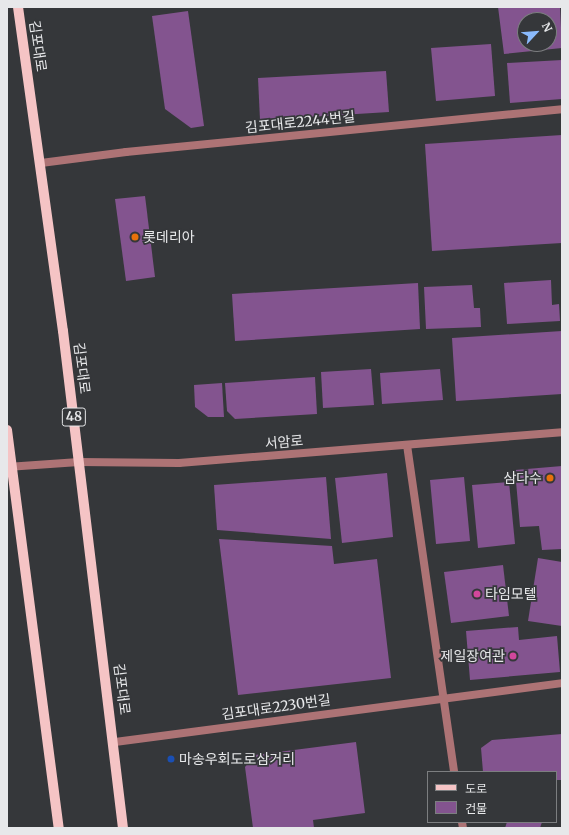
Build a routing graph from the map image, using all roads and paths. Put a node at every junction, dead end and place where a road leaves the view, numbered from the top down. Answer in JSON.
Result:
{"nodes":[{"id":1,"x":18,"y":7,"type":"edge"},
{"id":2,"x":562,"y":109,"type":"edge"},
{"id":3,"x":42,"y":163,"type":"junction"},
{"id":4,"x":7,"y":430,"type":"edge"},
{"id":5,"x":562,"y":432,"type":"edge"},
{"id":6,"x":407,"y":445,"type":"junction"},
{"id":7,"x":80,"y":462,"type":"junction"},
{"id":8,"x":9,"y":467,"type":"edge"},
{"id":9,"x":562,"y":682,"type":"edge"},
{"id":10,"x":441,"y":697,"type":"junction"},
{"id":11,"x":114,"y":742,"type":"junction"},
{"id":12,"x":454,"y":771,"type":"edge"},
{"id":13,"x":59,"y":828,"type":"edge"},
{"id":14,"x":123,"y":828,"type":"edge"}],
"edges":[{"from":1,"to":3,"type":"main road","name":"김포대로","number":"48"},
{"from":2,"to":3,"type":"street","name":"김포대로2244번길"},
{"from":3,"to":7,"type":"main road","name":"김포대로","number":"48"},
{"from":4,"to":8,"type":"main road"},
{"from":5,"to":6,"type":"street","name":"서암로"},
{"from":6,"to":7,"type":"street","name":"서암로"},
{"from":6,"to":10,"type":"street"},
{"from":7,"to":8,"type":"street","name":"서암로"},
{"from":7,"to":11,"type":"main road","name":"김포대로","number":"48"},
{"from":8,"to":13,"type":"main road"},
{"from":9,"to":10,"type":"street","name":"김포대로2230번길"},
{"from":10,"to":11,"type":"street","name":"김포대로2230번길"},
{"from":10,"to":12,"type":"street"},
{"from":11,"to":14,"type":"main road","name":"김포대로","number":"48"}]}
